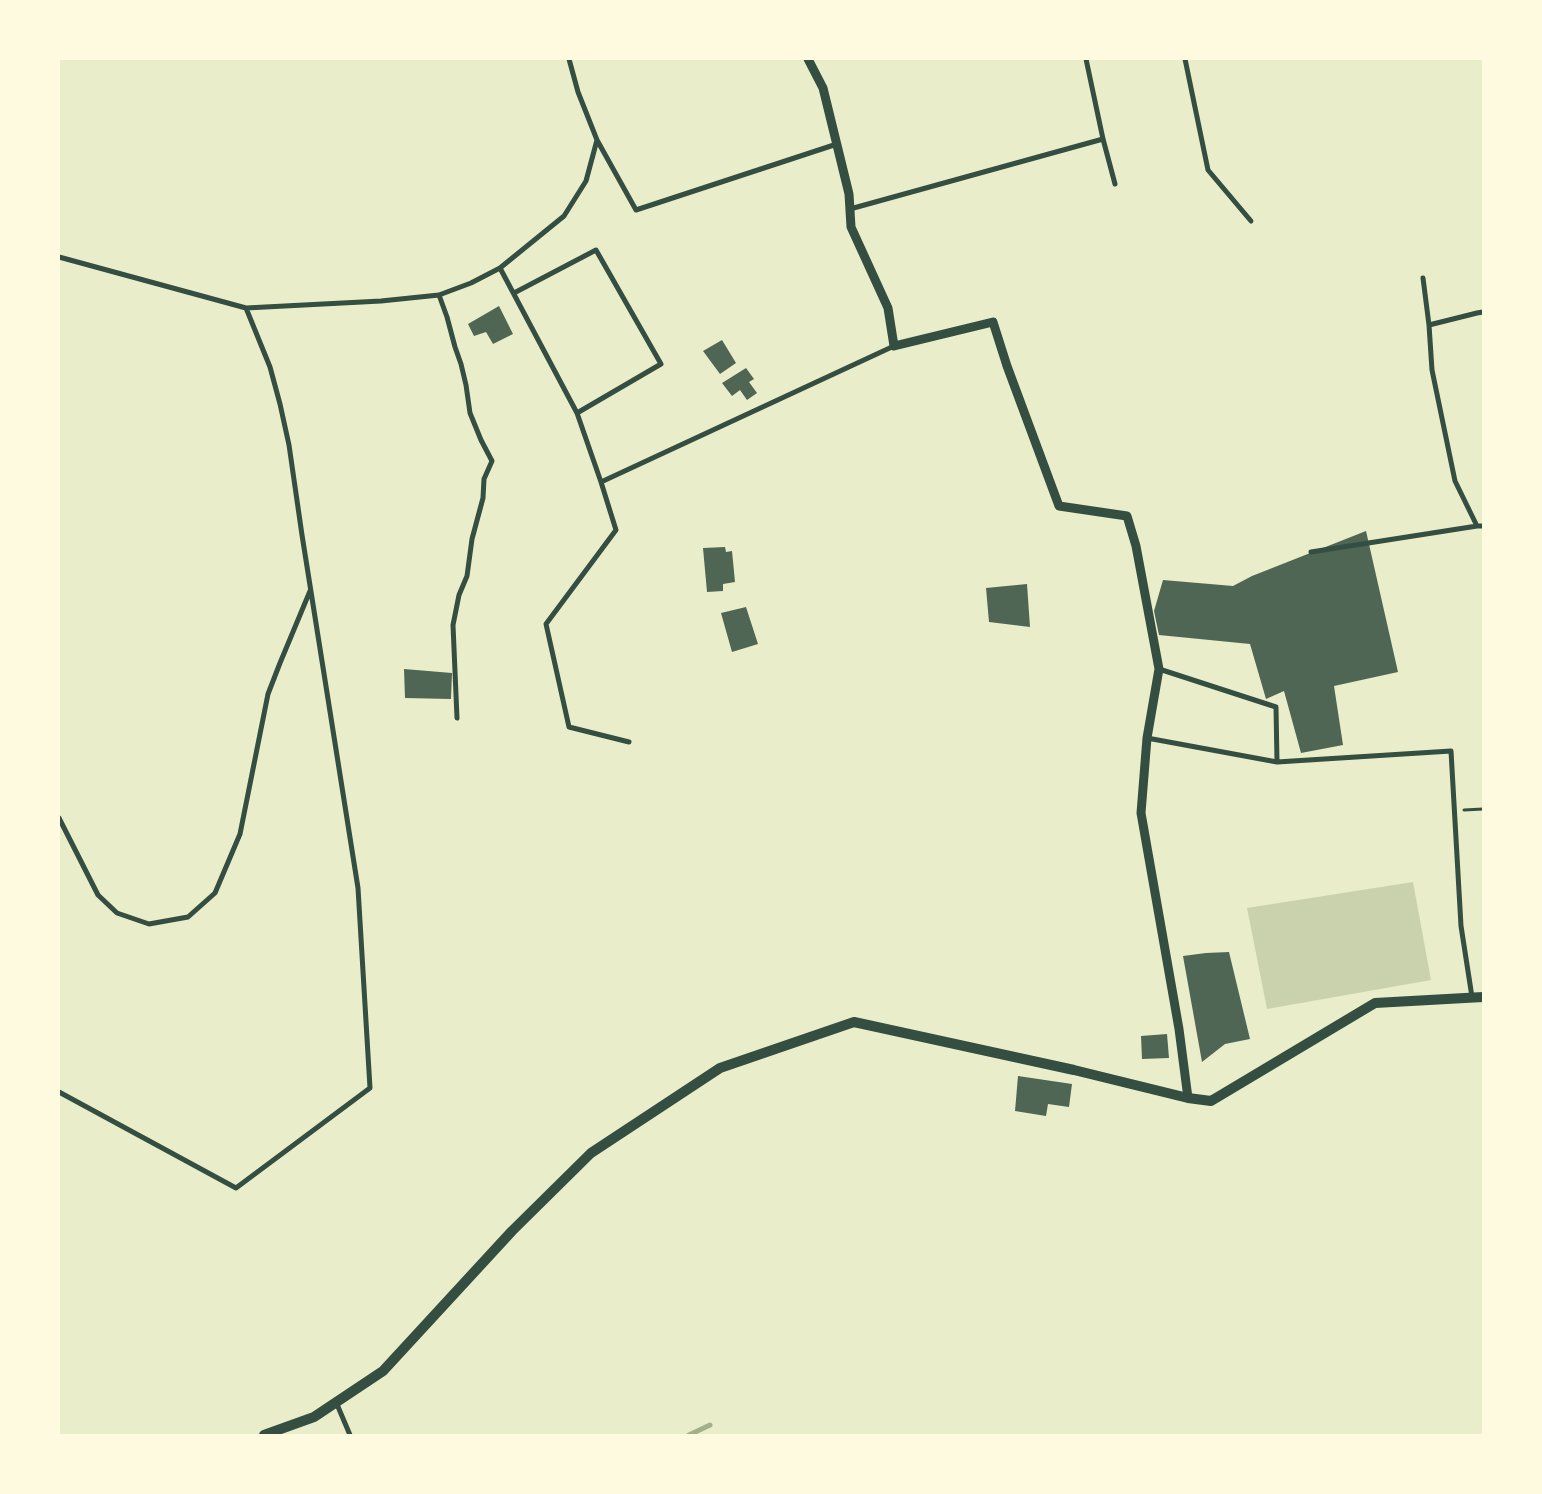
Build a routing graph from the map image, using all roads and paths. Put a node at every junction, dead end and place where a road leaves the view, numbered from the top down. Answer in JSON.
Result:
{"nodes":[{"id":1,"x":569,"y":59,"type":"edge"},
{"id":2,"x":808,"y":59,"type":"edge"},
{"id":3,"x":1086,"y":59,"type":"edge"},
{"id":4,"x":1185,"y":59,"type":"edge"},
{"id":5,"x":1103,"y":139,"type":"junction"},
{"id":6,"x":597,"y":140,"type":"junction"},
{"id":7,"x":837,"y":144,"type":"junction"},
{"id":8,"x":1115,"y":184,"type":"dead end"},
{"id":9,"x":850,"y":209,"type":"junction"},
{"id":10,"x":1251,"y":221,"type":"dead end"},
{"id":11,"x":59,"y":257,"type":"edge"},
{"id":12,"x":500,"y":268,"type":"junction"},
{"id":13,"x":1423,"y":278,"type":"dead end"},
{"id":14,"x":514,"y":293,"type":"junction"},
{"id":15,"x":439,"y":295,"type":"junction"},
{"id":16,"x":246,"y":308,"type":"junction"},
{"id":17,"x":1483,"y":312,"type":"edge"},
{"id":18,"x":1430,"y":325,"type":"junction"},
{"id":19,"x":894,"y":346,"type":"junction"},
{"id":20,"x":577,"y":413,"type":"junction"},
{"id":21,"x":601,"y":482,"type":"junction"},
{"id":22,"x":1477,"y":526,"type":"junction"},
{"id":23,"x":1483,"y":526,"type":"edge"},
{"id":24,"x":1311,"y":552,"type":"dead end"},
{"id":25,"x":311,"y":590,"type":"junction"},
{"id":26,"x":1159,"y":669,"type":"junction"},
{"id":27,"x":457,"y":718,"type":"dead end"},
{"id":28,"x":1147,"y":738,"type":"junction"},
{"id":29,"x":628,"y":742,"type":"dead end"},
{"id":30,"x":1277,"y":762,"type":"junction"},
{"id":31,"x":1483,"y":808,"type":"edge"},
{"id":32,"x":1454,"y":811,"type":"junction"},
{"id":33,"x":59,"y":818,"type":"edge"},
{"id":34,"x":1472,"y":997,"type":"junction"},
{"id":35,"x":1483,"y":997,"type":"edge"},
{"id":36,"x":59,"y":1092,"type":"edge"},
{"id":37,"x":1188,"y":1098,"type":"junction"},
{"id":38,"x":336,"y":1402,"type":"junction"},
{"id":39,"x":264,"y":1435,"type":"edge"},
{"id":40,"x":350,"y":1435,"type":"edge"}],
"edges":[{"from":1,"to":6,"type":"street"},
{"from":2,"to":7,"type":"street"},
{"from":3,"to":5,"type":"street"},
{"from":4,"to":10,"type":"street"},
{"from":5,"to":8,"type":"street"},
{"from":5,"to":9,"type":"street"},
{"from":6,"to":7,"type":"street"},
{"from":6,"to":12,"type":"street"},
{"from":7,"to":9,"type":"street"},
{"from":9,"to":19,"type":"street"},
{"from":11,"to":16,"type":"street"},
{"from":12,"to":14,"type":"street"},
{"from":12,"to":15,"type":"street"},
{"from":13,"to":18,"type":"street"},
{"from":14,"to":20,"type":"street"},
{"from":14,"to":20,"type":"street"},
{"from":15,"to":16,"type":"street"},
{"from":15,"to":27,"type":"street"},
{"from":16,"to":25,"type":"street"},
{"from":17,"to":18,"type":"street"},
{"from":18,"to":22,"type":"street"},
{"from":19,"to":21,"type":"street"},
{"from":19,"to":26,"type":"street"},
{"from":20,"to":21,"type":"street"},
{"from":21,"to":29,"type":"street"},
{"from":22,"to":23,"type":"street"},
{"from":22,"to":24,"type":"street"},
{"from":25,"to":33,"type":"street"},
{"from":25,"to":36,"type":"street"},
{"from":26,"to":28,"type":"street"},
{"from":26,"to":30,"type":"street"},
{"from":28,"to":30,"type":"street"},
{"from":28,"to":37,"type":"street"},
{"from":30,"to":32,"type":"street"},
{"from":31,"to":32,"type":"path"},
{"from":32,"to":34,"type":"street"},
{"from":34,"to":35,"type":"main road"},
{"from":34,"to":37,"type":"main road"},
{"from":37,"to":38,"type":"main road"},
{"from":38,"to":39,"type":"main road"},
{"from":38,"to":40,"type":"street"}]}
